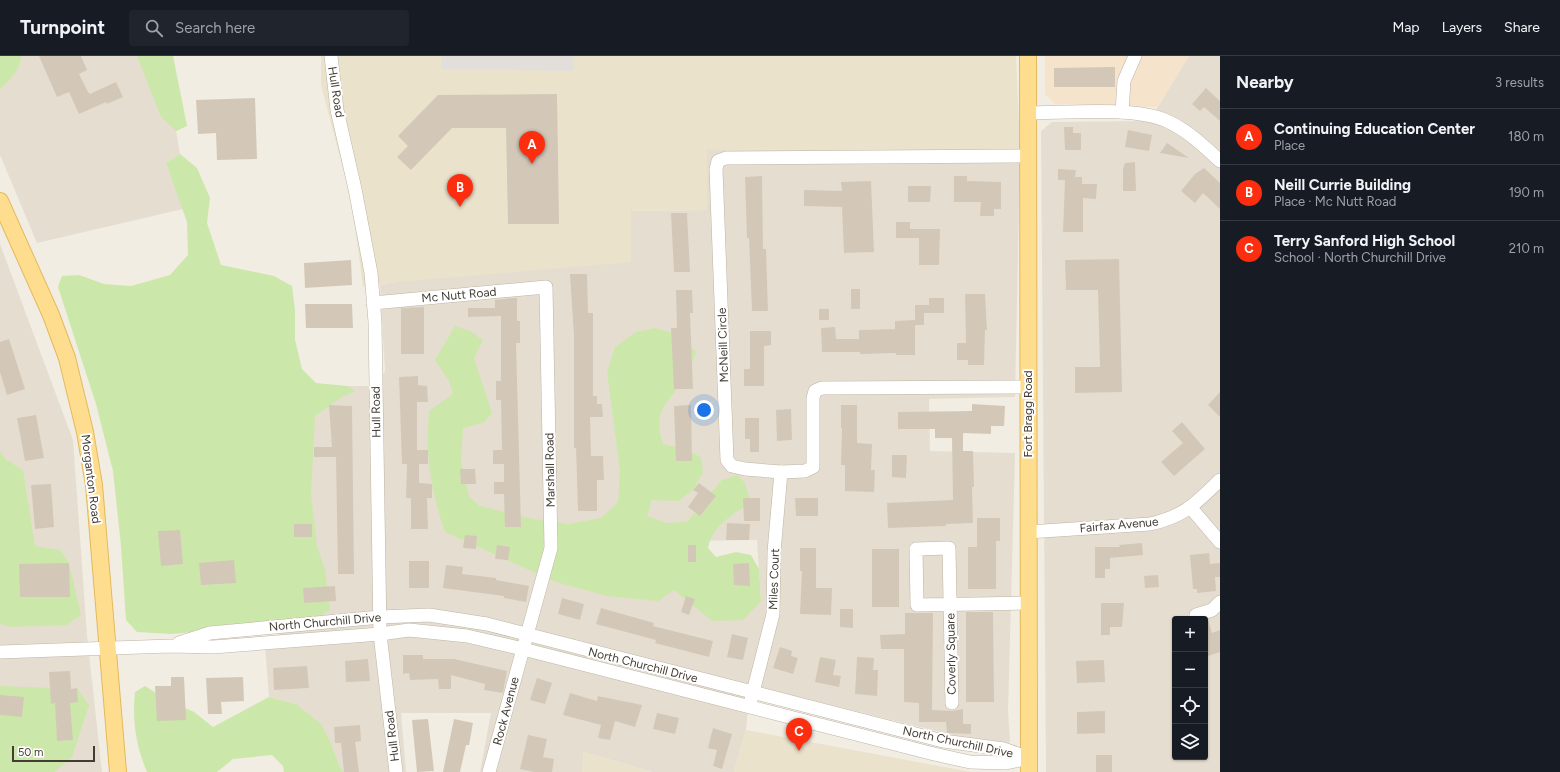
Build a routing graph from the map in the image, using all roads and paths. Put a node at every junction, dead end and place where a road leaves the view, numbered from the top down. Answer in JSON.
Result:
{"nodes":[{"id":1,"x":331,"y":56,"type":"edge"},
{"id":2,"x":1028,"y":56,"type":"edge"},
{"id":3,"x":1134,"y":56,"type":"edge"},
{"id":4,"x":1122,"y":112,"type":"junction"},
{"id":5,"x":1028,"y":113,"type":"junction"},
{"id":6,"x":1027,"y":156,"type":"junction"},
{"id":7,"x":1220,"y":161,"type":"edge"},
{"id":8,"x":0,"y":201,"type":"edge"},
{"id":9,"x":546,"y":287,"type":"joint"},
{"id":10,"x":373,"y":303,"type":"junction"},
{"id":11,"x":1028,"y":386,"type":"junction"},
{"id":12,"x":781,"y":472,"type":"junction"},
{"id":13,"x":1220,"y":480,"type":"edge"},
{"id":14,"x":1191,"y":508,"type":"junction"},
{"id":15,"x":1028,"y":532,"type":"junction"},
{"id":16,"x":1220,"y":542,"type":"edge"},
{"id":17,"x":1220,"y":602,"type":"edge"},
{"id":18,"x":1029,"y":603,"type":"junction"},
{"id":19,"x":950,"y":604,"type":"junction"},
{"id":20,"x":1196,"y":615,"type":"dead end"},
{"id":21,"x":380,"y":617,"type":"junction"},
{"id":22,"x":380,"y":634,"type":"junction"},
{"id":23,"x":527,"y":635,"type":"junction"},
{"id":24,"x":170,"y":646,"type":"junction"},
{"id":25,"x":109,"y":649,"type":"junction"},
{"id":26,"x":523,"y":649,"type":"junction"},
{"id":27,"x":0,"y":652,"type":"edge"},
{"id":28,"x":752,"y":693,"type":"junction"},
{"id":29,"x":952,"y":703,"type":"dead end"},
{"id":30,"x":749,"y":708,"type":"junction"},
{"id":31,"x":1029,"y":765,"type":"edge"},
{"id":32,"x":118,"y":772,"type":"edge"},
{"id":33,"x":396,"y":772,"type":"edge"},
{"id":34,"x":490,"y":772,"type":"edge"}],
"edges":[{"from":1,"to":10,"type":"street","name":"Hull Road"},
{"from":2,"to":5,"type":"main road","name":"Fort Bragg Road"},
{"from":3,"to":4,"type":"street"},
{"from":4,"to":5,"type":"street"},
{"from":4,"to":7,"type":"street"},
{"from":5,"to":6,"type":"main road","name":"Fort Bragg Road"},
{"from":6,"to":11,"type":"main road","name":"Fort Bragg Road"},
{"from":6,"to":12,"type":"street","name":"McNeill Circle"},
{"from":8,"to":25,"type":"main road","name":"Morganton Road"},
{"from":9,"to":10,"type":"street","name":"Mc Nutt Road"},
{"from":9,"to":23,"type":"street","name":"Marshall Road"},
{"from":10,"to":21,"type":"street","name":"Hull Road"},
{"from":11,"to":12,"type":"street","name":"McNeill Circle"},
{"from":11,"to":15,"type":"main road","name":"Fort Bragg Road"},
{"from":12,"to":28,"type":"street","name":"Miles Court"},
{"from":13,"to":14,"type":"street","name":"Fairfax Avenue"},
{"from":14,"to":15,"type":"street","name":"Fairfax Avenue"},
{"from":14,"to":16,"type":"street"},
{"from":15,"to":18,"type":"main road","name":"Fort Bragg Road"},
{"from":17,"to":20,"type":"street"},
{"from":18,"to":19,"type":"street","name":"Coverly Square"},
{"from":18,"to":31,"type":"main road","name":"Fort Bragg Road"},
{"from":19,"to":19,"type":"street","name":"Coverly Square"},
{"from":19,"to":29,"type":"street","name":"Coverly Square"},
{"from":21,"to":22,"type":"street","name":"Hull Road"},
{"from":21,"to":23,"type":"street","name":"North Churchill Drive"},
{"from":21,"to":24,"type":"street","name":"North Churchill Drive"},
{"from":22,"to":24,"type":"street","name":"North Churchill Drive"},
{"from":22,"to":26,"type":"street","name":"North Churchill Drive"},
{"from":22,"to":33,"type":"street","name":"Hull Road"},
{"from":23,"to":26,"type":"street","name":"Marshall Road"},
{"from":23,"to":28,"type":"street","name":"North Churchill Drive"},
{"from":24,"to":25,"type":"street","name":"North Churchill Drive"},
{"from":25,"to":27,"type":"street","name":"North Churchill Drive"},
{"from":25,"to":32,"type":"main road","name":"Morganton Road"},
{"from":26,"to":30,"type":"street","name":"North Churchill Drive"},
{"from":26,"to":34,"type":"street","name":"Rock Avenue"},
{"from":28,"to":30,"type":"street","name":"Miles Court"},
{"from":28,"to":31,"type":"street","name":"North Churchill Drive"},
{"from":30,"to":31,"type":"street","name":"North Churchill Drive"}]}
